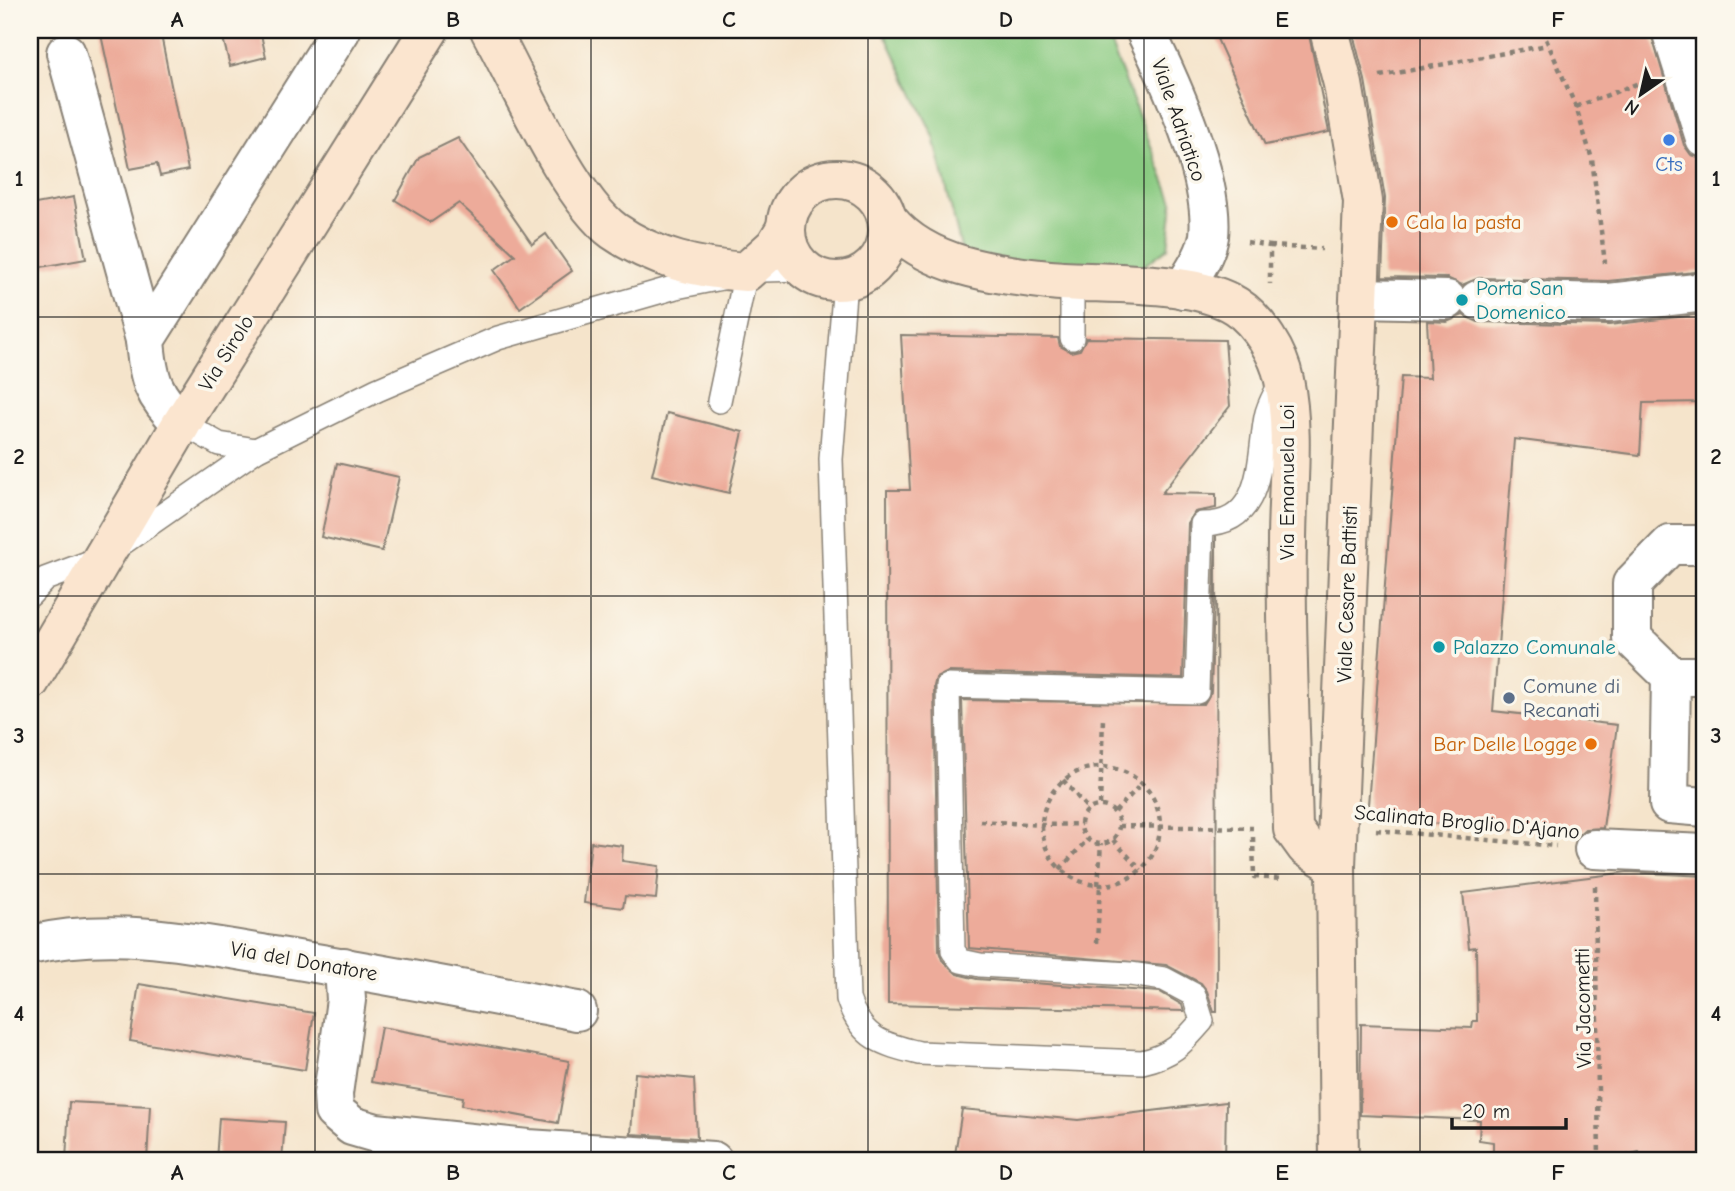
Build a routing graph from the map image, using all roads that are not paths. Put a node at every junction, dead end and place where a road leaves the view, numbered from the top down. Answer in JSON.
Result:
{"nodes":[{"id":1,"x":341,"y":30,"type":"edge"},
{"id":2,"x":429,"y":30,"type":"edge"},
{"id":3,"x":490,"y":30,"type":"edge"},
{"id":4,"x":1145,"y":30,"type":"edge"},
{"id":5,"x":1329,"y":30,"type":"edge"},
{"id":6,"x":1671,"y":30,"type":"edge"},
{"id":7,"x":66,"y":53,"type":"dead end"},
{"id":8,"x":1705,"y":138,"type":"edge"},
{"id":9,"x":888,"y":221,"type":"junction"},
{"id":10,"x":786,"y":228,"type":"junction"},
{"id":11,"x":943,"y":259,"type":"junction"},
{"id":12,"x":878,"y":261,"type":"junction"},
{"id":13,"x":804,"y":269,"type":"junction"},
{"id":14,"x":746,"y":272,"type":"junction"},
{"id":15,"x":845,"y":281,"type":"junction"},
{"id":16,"x":1072,"y":282,"type":"junction"},
{"id":17,"x":1183,"y":289,"type":"junction"},
{"id":18,"x":1705,"y":292,"type":"edge"},
{"id":19,"x":1360,"y":298,"type":"junction"},
{"id":20,"x":1072,"y":338,"type":"dead end"},
{"id":21,"x":145,"y":340,"type":"junction"},
{"id":22,"x":1284,"y":376,"type":"junction"},
{"id":23,"x":719,"y":401,"type":"dead end"},
{"id":24,"x":182,"y":423,"type":"junction"},
{"id":25,"x":256,"y":450,"type":"junction"},
{"id":26,"x":1705,"y":545,"type":"edge"},
{"id":27,"x":101,"y":558,"type":"junction"},
{"id":28,"x":30,"y":595,"type":"edge"},
{"id":29,"x":1688,"y":676,"type":"edge"},
{"id":30,"x":30,"y":681,"type":"edge"},
{"id":31,"x":1705,"y":807,"type":"edge"},
{"id":32,"x":1594,"y":849,"type":"road end"},
{"id":33,"x":1705,"y":854,"type":"edge"},
{"id":34,"x":1336,"y":874,"type":"junction"},
{"id":35,"x":30,"y":945,"type":"edge"},
{"id":36,"x":344,"y":967,"type":"junction"},
{"id":37,"x":577,"y":1011,"type":"dead end"},
{"id":38,"x":713,"y":1161,"type":"edge"},
{"id":39,"x":1339,"y":1161,"type":"edge"}],
"edges":[{"from":1,"to":21,"type":"street"},
{"from":2,"to":24,"type":"street","name":"Via Sirolo"},
{"from":3,"to":14,"type":"street"},
{"from":4,"to":17,"type":"street","name":"Viale Adriatico"},
{"from":5,"to":19,"type":"street","name":"Viale Cesare Battisti"},
{"from":6,"to":8,"type":"street"},
{"from":7,"to":21,"type":"street"},
{"from":9,"to":10,"type":"street"},
{"from":9,"to":11,"type":"street","name":"Via Emanuela Loi"},
{"from":9,"to":12,"type":"street"},
{"from":10,"to":13,"type":"street"},
{"from":10,"to":14,"type":"street"},
{"from":11,"to":12,"type":"street","name":"Via Emanuela Loi"},
{"from":11,"to":16,"type":"street","name":"Via Emanuela Loi"},
{"from":12,"to":15,"type":"street"},
{"from":13,"to":14,"type":"lane"},
{"from":13,"to":15,"type":"street"},
{"from":14,"to":23,"type":"lane"},
{"from":14,"to":25,"type":"lane"},
{"from":15,"to":22,"type":"lane"},
{"from":16,"to":17,"type":"street","name":"Via Emanuela Loi"},
{"from":16,"to":20,"type":"lane"},
{"from":17,"to":22,"type":"street","name":"Via Emanuela Loi"},
{"from":18,"to":19,"type":"street"},
{"from":19,"to":34,"type":"street","name":"Viale Cesare Battisti"},
{"from":21,"to":24,"type":"street"},
{"from":22,"to":34,"type":"street","name":"Via Emanuela Loi"},
{"from":24,"to":25,"type":"lane"},
{"from":24,"to":27,"type":"street","name":"Via Sirolo"},
{"from":25,"to":27,"type":"lane"},
{"from":26,"to":29,"type":"street"},
{"from":27,"to":28,"type":"lane"},
{"from":27,"to":30,"type":"street","name":"Via Sirolo"},
{"from":29,"to":31,"type":"street"},
{"from":32,"to":33,"type":"street"},
{"from":34,"to":39,"type":"street","name":"Viale Cesare Battisti"},
{"from":35,"to":36,"type":"street","name":"Via del Donatore"},
{"from":36,"to":37,"type":"street","name":"Via del Donatore"},
{"from":36,"to":38,"type":"street"}]}
